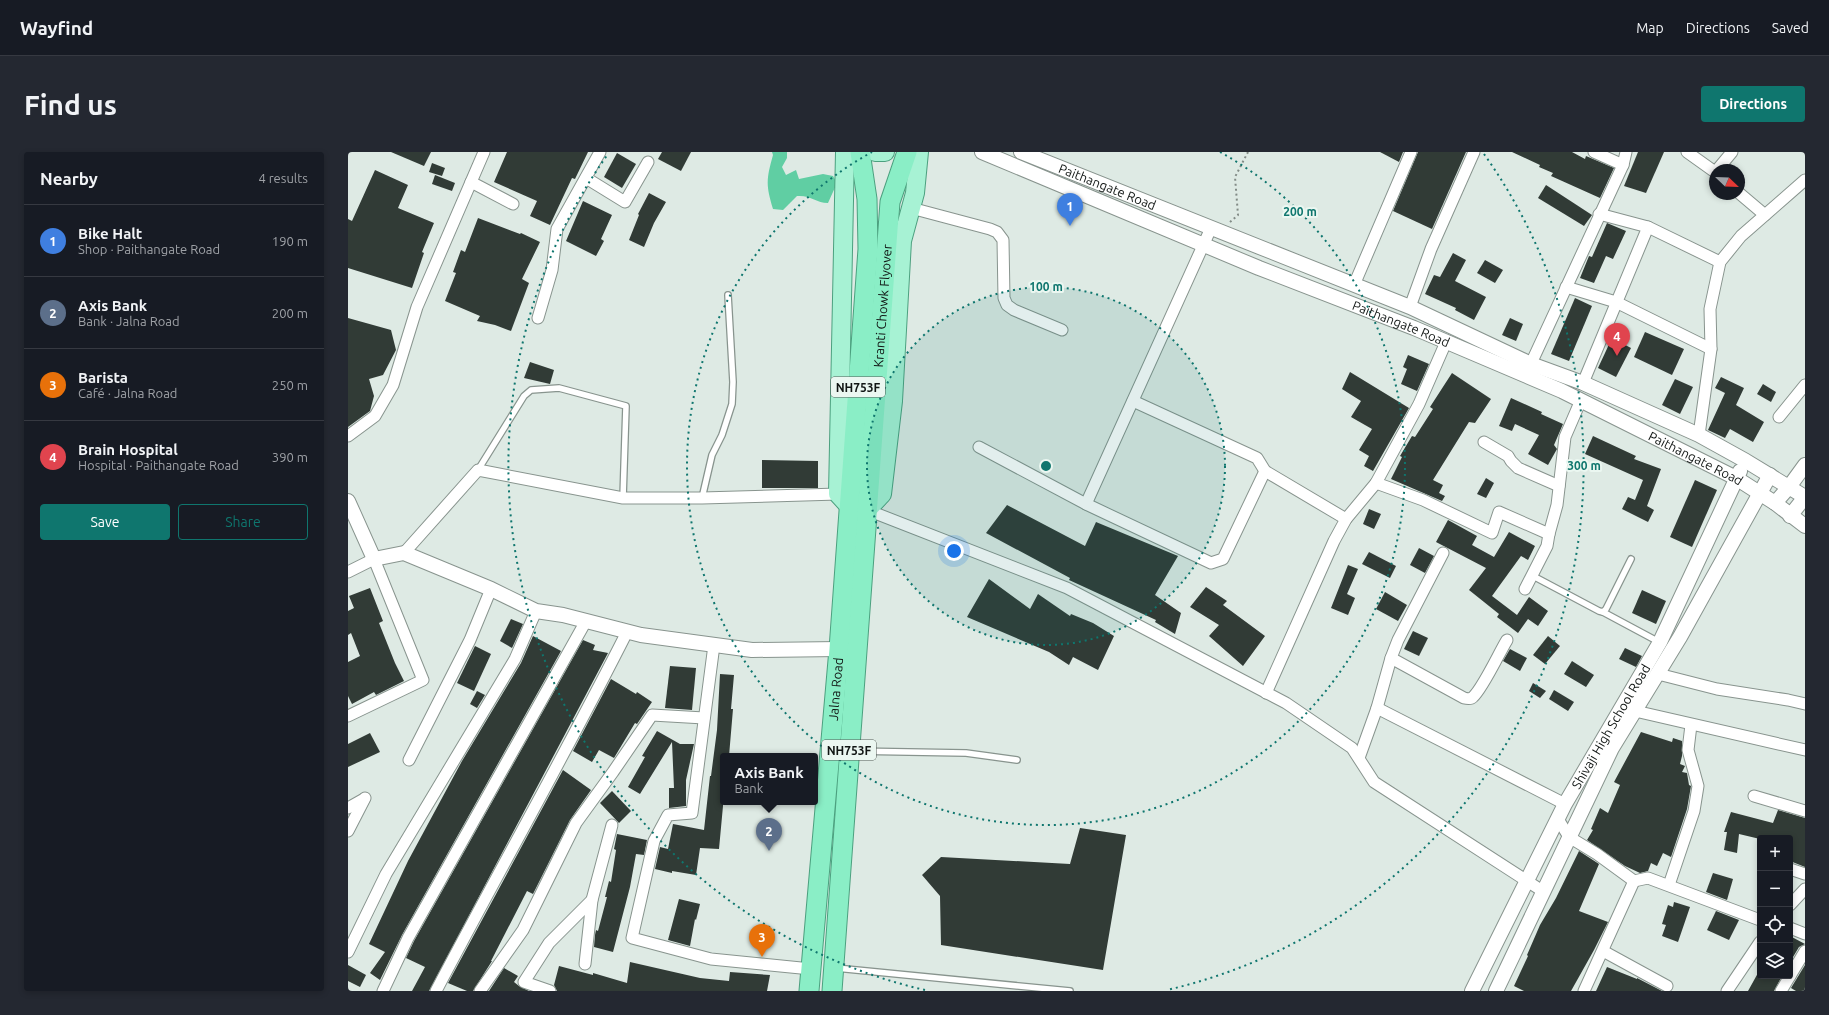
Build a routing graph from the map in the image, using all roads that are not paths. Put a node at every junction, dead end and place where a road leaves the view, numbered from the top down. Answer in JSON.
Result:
{"nodes":[{"id":1,"x":484,"y":152,"type":"edge"},
{"id":2,"x":600,"y":152,"type":"edge"},
{"id":3,"x":845,"y":152,"type":"edge"},
{"id":4,"x":860,"y":152,"type":"edge"},
{"id":5,"x":875,"y":152,"type":"edge"},
{"id":6,"x":885,"y":152,"type":"edge"},
{"id":7,"x":907,"y":152,"type":"edge"},
{"id":8,"x":919,"y":152,"type":"edge"},
{"id":9,"x":982,"y":152,"type":"edge"},
{"id":10,"x":1021,"y":152,"type":"edge"},
{"id":11,"x":1411,"y":152,"type":"edge"},
{"id":12,"x":1474,"y":152,"type":"edge"},
{"id":13,"x":1594,"y":152,"type":"edge"},
{"id":14,"x":1626,"y":152,"type":"edge"},
{"id":15,"x":1687,"y":152,"type":"edge"},
{"id":16,"x":1732,"y":152,"type":"edge"},
{"id":17,"x":648,"y":162,"type":"dead end"},
{"id":18,"x":1722,"y":164,"type":"edge"},
{"id":19,"x":1623,"y":165,"type":"junction"},
{"id":20,"x":1709,"y":168,"type":"edge"},
{"id":21,"x":586,"y":178,"type":"junction"},
{"id":22,"x":1805,"y":180,"type":"edge"},
{"id":23,"x":471,"y":182,"type":"junction"},
{"id":24,"x":1745,"y":198,"type":"edge"},
{"id":25,"x":513,"y":204,"type":"dead end"},
{"id":26,"x":911,"y":208,"type":"junction"},
{"id":27,"x":1599,"y":214,"type":"junction"},
{"id":28,"x":1765,"y":215,"type":"junction"},
{"id":29,"x":1648,"y":226,"type":"junction"},
{"id":30,"x":1215,"y":230,"type":"junction"},
{"id":31,"x":1204,"y":244,"type":"junction"},
{"id":32,"x":1720,"y":262,"type":"junction"},
{"id":33,"x":1354,"y":285,"type":"junction"},
{"id":34,"x":1566,"y":287,"type":"junction"},
{"id":35,"x":874,"y":288,"type":"junction"},
{"id":36,"x":728,"y":295,"type":"dead end"},
{"id":37,"x":1616,"y":302,"type":"junction"},
{"id":38,"x":1410,"y":307,"type":"junction"},
{"id":39,"x":538,"y":318,"type":"dead end"},
{"id":40,"x":1062,"y":330,"type":"dead end"},
{"id":41,"x":1446,"y":342,"type":"junction"},
{"id":42,"x":1711,"y":350,"type":"junction"},
{"id":43,"x":1528,"y":370,"type":"junction"},
{"id":44,"x":1583,"y":384,"type":"junction"},
{"id":45,"x":1805,"y":384,"type":"edge"},
{"id":46,"x":1581,"y":400,"type":"junction"},
{"id":47,"x":1133,"y":401,"type":"junction"},
{"id":48,"x":1779,"y":417,"type":"dead end"},
{"id":49,"x":348,"y":436,"type":"edge"},
{"id":50,"x":1699,"y":436,"type":"junction"},
{"id":51,"x":1484,"y":442,"type":"dead end"},
{"id":52,"x":979,"y":447,"type":"dead end"},
{"id":53,"x":1746,"y":461,"type":"junction"},
{"id":54,"x":1805,"y":465,"type":"edge"},
{"id":55,"x":478,"y":470,"type":"junction"},
{"id":56,"x":1265,"y":471,"type":"junction"},
{"id":57,"x":1770,"y":475,"type":"junction"},
{"id":58,"x":1736,"y":478,"type":"junction"},
{"id":59,"x":1376,"y":482,"type":"junction"},
{"id":60,"x":1559,"y":486,"type":"junction"},
{"id":61,"x":1789,"y":487,"type":"junction"},
{"id":62,"x":1759,"y":493,"type":"junction"},
{"id":63,"x":1805,"y":497,"type":"edge"},
{"id":64,"x":622,"y":498,"type":"junction"},
{"id":65,"x":702,"y":498,"type":"junction"},
{"id":66,"x":348,"y":501,"type":"edge"},
{"id":67,"x":852,"y":503,"type":"junction"},
{"id":68,"x":1775,"y":503,"type":"junction"},
{"id":69,"x":1086,"y":504,"type":"junction"},
{"id":70,"x":1790,"y":516,"type":"junction"},
{"id":71,"x":1346,"y":520,"type":"junction"},
{"id":72,"x":1805,"y":526,"type":"edge"},
{"id":73,"x":1549,"y":534,"type":"junction"},
{"id":74,"x":1443,"y":552,"type":"dead end"},
{"id":75,"x":404,"y":553,"type":"junction"},
{"id":76,"x":374,"y":559,"type":"junction"},
{"id":77,"x":1630,"y":559,"type":"dead end"},
{"id":78,"x":348,"y":572,"type":"edge"},
{"id":79,"x":1532,"y":576,"type":"junction"},
{"id":80,"x":1525,"y":589,"type":"dead end"},
{"id":81,"x":491,"y":590,"type":"junction"},
{"id":82,"x":536,"y":611,"type":"junction"},
{"id":83,"x":1603,"y":612,"type":"junction"},
{"id":84,"x":586,"y":621,"type":"junction"},
{"id":85,"x":627,"y":632,"type":"junction"},
{"id":86,"x":1507,"y":640,"type":"dead end"},
{"id":87,"x":1660,"y":642,"type":"junction"},
{"id":88,"x":714,"y":645,"type":"junction"},
{"id":89,"x":839,"y":649,"type":"junction"},
{"id":90,"x":1391,"y":658,"type":"junction"},
{"id":91,"x":1658,"y":674,"type":"junction"},
{"id":92,"x":1266,"y":693,"type":"junction"},
{"id":93,"x":1805,"y":704,"type":"edge"},
{"id":94,"x":1377,"y":708,"type":"junction"},
{"id":95,"x":1635,"y":711,"type":"junction"},
{"id":96,"x":348,"y":716,"type":"edge"},
{"id":97,"x":704,"y":718,"type":"junction"},
{"id":98,"x":1691,"y":724,"type":"junction"},
{"id":99,"x":1805,"y":750,"type":"edge"},
{"id":100,"x":849,"y":751,"type":"junction"},
{"id":101,"x":1358,"y":758,"type":"junction"},
{"id":102,"x":409,"y":760,"type":"dead end"},
{"id":103,"x":1017,"y":760,"type":"dead end"},
{"id":104,"x":1754,"y":796,"type":"dead end"},
{"id":105,"x":1565,"y":804,"type":"junction"},
{"id":106,"x":348,"y":808,"type":"edge"},
{"id":107,"x":1805,"y":811,"type":"edge"},
{"id":108,"x":1558,"y":819,"type":"junction"},
{"id":109,"x":612,"y":825,"type":"dead end"},
{"id":110,"x":348,"y":831,"type":"edge"},
{"id":111,"x":1569,"y":837,"type":"junction"},
{"id":112,"x":1793,"y":870,"type":"edge"},
{"id":113,"x":1805,"y":874,"type":"edge"},
{"id":114,"x":1634,"y":881,"type":"junction"},
{"id":115,"x":1527,"y":882,"type":"junction"},
{"id":116,"x":1669,"y":885,"type":"junction"},
{"id":117,"x":1805,"y":889,"type":"edge"},
{"id":118,"x":1544,"y":892,"type":"junction"},
{"id":119,"x":592,"y":900,"type":"junction"},
{"id":120,"x":1793,"y":902,"type":"edge"},
{"id":121,"x":1757,"y":919,"type":"edge"},
{"id":122,"x":1793,"y":929,"type":"edge"},
{"id":123,"x":1805,"y":934,"type":"edge"},
{"id":124,"x":1759,"y":943,"type":"edge"},
{"id":125,"x":1603,"y":950,"type":"junction"},
{"id":126,"x":1805,"y":951,"type":"edge"},
{"id":127,"x":348,"y":952,"type":"edge"},
{"id":128,"x":585,"y":964,"type":"dead end"},
{"id":129,"x":834,"y":968,"type":"junction"},
{"id":130,"x":811,"y":969,"type":"junction"},
{"id":131,"x":1793,"y":971,"type":"edge"},
{"id":132,"x":1788,"y":979,"type":"edge"},
{"id":133,"x":1667,"y":986,"type":"dead end"},
{"id":134,"x":1500,"y":990,"type":"edge"},
{"id":135,"x":383,"y":991,"type":"edge"},
{"id":136,"x":436,"y":991,"type":"edge"},
{"id":137,"x":480,"y":991,"type":"edge"},
{"id":138,"x":550,"y":991,"type":"edge"},
{"id":139,"x":809,"y":991,"type":"edge"},
{"id":140,"x":832,"y":991,"type":"edge"},
{"id":141,"x":1070,"y":991,"type":"edge"},
{"id":142,"x":1472,"y":991,"type":"edge"},
{"id":143,"x":1584,"y":991,"type":"edge"},
{"id":144,"x":1727,"y":991,"type":"edge"},
{"id":145,"x":1781,"y":991,"type":"edge"}],
"edges":[{"from":1,"to":23,"type":"street"},
{"from":2,"to":21,"type":"street"},
{"from":3,"to":67,"type":"main road"},
{"from":4,"to":35,"type":"highway","name":"Kranti Chowk Flyover","number":"NH753F"},
{"from":5,"to":6,"type":"main road"},
{"from":7,"to":35,"type":"highway","name":"Kranti Chowk Flyover","number":"NH753F"},
{"from":8,"to":26,"type":"main road"},
{"from":9,"to":31,"type":"street","name":"Paithangate Road"},
{"from":10,"to":30,"type":"street","name":"Paithangate Road"},
{"from":11,"to":33,"type":"street"},
{"from":12,"to":38,"type":"street"},
{"from":13,"to":19,"type":"street"},
{"from":14,"to":19,"type":"street"},
{"from":15,"to":20,"type":"street"},
{"from":16,"to":18,"type":"street"},
{"from":17,"to":21,"type":"street"},
{"from":19,"to":27,"type":"street"},
{"from":21,"to":39,"type":"street"},
{"from":22,"to":28,"type":"street"},
{"from":23,"to":25,"type":"street"},
{"from":23,"to":49,"type":"street"},
{"from":24,"to":28,"type":"street"},
{"from":26,"to":40,"type":"street"},
{"from":26,"to":67,"type":"main road"},
{"from":27,"to":29,"type":"street"},
{"from":27,"to":34,"type":"street"},
{"from":28,"to":32,"type":"street"},
{"from":29,"to":32,"type":"street"},
{"from":29,"to":37,"type":"street"},
{"from":30,"to":31,"type":"street"},
{"from":30,"to":33,"type":"street","name":"Paithangate Road"},
{"from":31,"to":41,"type":"street","name":"Paithangate Road"},
{"from":31,"to":47,"type":"street"},
{"from":32,"to":42,"type":"street"},
{"from":33,"to":38,"type":"street","name":"Paithangate Road"},
{"from":34,"to":37,"type":"street"},
{"from":34,"to":43,"type":"street"},
{"from":35,"to":67,"type":"highway","name":"Kranti Chowk Flyover","number":"NH753F"},
{"from":36,"to":65,"type":"lane"},
{"from":37,"to":42,"type":"street"},
{"from":37,"to":44,"type":"street"},
{"from":38,"to":43,"type":"street","name":"Paithangate Road"},
{"from":41,"to":43,"type":"street","name":"Paithangate Road"},
{"from":41,"to":59,"type":"street"},
{"from":42,"to":50,"type":"street"},
{"from":43,"to":44,"type":"street","name":"Paithangate Road"},
{"from":43,"to":46,"type":"street","name":"Paithangate Road"},
{"from":44,"to":50,"type":"street","name":"Paithangate Road"},
{"from":45,"to":48,"type":"street"},
{"from":46,"to":58,"type":"street","name":"Paithangate Road"},
{"from":46,"to":60,"type":"street"},
{"from":47,"to":56,"type":"street"},
{"from":47,"to":69,"type":"street"},
{"from":50,"to":53,"type":"street","name":"Paithangate Road"},
{"from":51,"to":60,"type":"street"},
{"from":52,"to":69,"type":"street"},
{"from":53,"to":57,"type":"street","name":"Paithangate Road"},
{"from":53,"to":58,"type":"street","name":"Shivaji High School Road"},
{"from":54,"to":61,"type":"street"},
{"from":55,"to":64,"type":"street"},
{"from":55,"to":64,"type":"lane"},
{"from":55,"to":75,"type":"street"},
{"from":56,"to":69,"type":"street"},
{"from":56,"to":71,"type":"street"},
{"from":57,"to":61,"type":"street","name":"Paithangate Road"},
{"from":57,"to":62,"type":"street","name":"Shivaji High School Road"},
{"from":58,"to":62,"type":"street","name":"Paithangate Road"},
{"from":58,"to":87,"type":"street","name":"Shivaji High School Road"},
{"from":59,"to":71,"type":"street"},
{"from":59,"to":73,"type":"street"},
{"from":60,"to":73,"type":"street"},
{"from":61,"to":63,"type":"street","name":"Paithangate Road"},
{"from":61,"to":68,"type":"street"},
{"from":62,"to":68,"type":"street","name":"Paithangate Road"},
{"from":62,"to":91,"type":"street","name":"Shivaji High School Road"},
{"from":63,"to":70,"type":"street"},
{"from":64,"to":65,"type":"street"},
{"from":65,"to":67,"type":"street"},
{"from":66,"to":76,"type":"street"},
{"from":67,"to":89,"type":"highway","name":"Jalna Road","number":"NH753F"},
{"from":67,"to":92,"type":"street"},
{"from":67,"to":100,"type":"highway","name":"Jalna Road","number":"NH753F"},
{"from":68,"to":70,"type":"street","name":"Paithangate Road"},
{"from":70,"to":72,"type":"street","name":"Paithangate Road"},
{"from":71,"to":92,"type":"street"},
{"from":73,"to":79,"type":"street"},
{"from":74,"to":90,"type":"street"},
{"from":75,"to":76,"type":"street"},
{"from":75,"to":81,"type":"street"},
{"from":76,"to":78,"type":"street"},
{"from":76,"to":96,"type":"street"},
{"from":77,"to":83,"type":"lane"},
{"from":79,"to":80,"type":"street"},
{"from":79,"to":83,"type":"lane"},
{"from":81,"to":82,"type":"street"},
{"from":81,"to":102,"type":"street"},
{"from":82,"to":84,"type":"street"},
{"from":82,"to":127,"type":"street"},
{"from":83,"to":87,"type":"lane"},
{"from":84,"to":85,"type":"street"},
{"from":84,"to":135,"type":"street"},
{"from":85,"to":88,"type":"street"},
{"from":85,"to":136,"type":"street"},
{"from":86,"to":90,"type":"street"},
{"from":87,"to":105,"type":"street","name":"Shivaji High School Road"},
{"from":88,"to":89,"type":"street"},
{"from":88,"to":97,"type":"street"},
{"from":89,"to":130,"type":"highway","name":"Jalna Road","number":"NH753F"},
{"from":90,"to":94,"type":"street"},
{"from":91,"to":93,"type":"street"},
{"from":91,"to":95,"type":"street","name":"Shivaji High School Road"},
{"from":92,"to":101,"type":"street"},
{"from":94,"to":101,"type":"street"},
{"from":94,"to":105,"type":"street"},
{"from":95,"to":98,"type":"street"},
{"from":95,"to":111,"type":"street","name":"Shivaji High School Road"},
{"from":97,"to":130,"type":"street"},
{"from":97,"to":137,"type":"street"},
{"from":98,"to":99,"type":"street"},
{"from":98,"to":116,"type":"street"},
{"from":100,"to":103,"type":"lane"},
{"from":100,"to":129,"type":"highway","name":"Jalna Road","number":"NH753F"},
{"from":101,"to":115,"type":"street"},
{"from":104,"to":107,"type":"street"},
{"from":105,"to":108,"type":"street","name":"Shivaji High School Road"},
{"from":106,"to":110,"type":"street"},
{"from":108,"to":111,"type":"street"},
{"from":108,"to":115,"type":"street","name":"Shivaji High School Road"},
{"from":109,"to":119,"type":"street"},
{"from":111,"to":114,"type":"street"},
{"from":111,"to":118,"type":"street","name":"Shivaji High School Road"},
{"from":112,"to":113,"type":"street"},
{"from":114,"to":116,"type":"street"},
{"from":114,"to":125,"type":"street"},
{"from":115,"to":118,"type":"street"},
{"from":115,"to":142,"type":"street","name":"Shivaji High School Road"},
{"from":116,"to":121,"type":"street"},
{"from":117,"to":120,"type":"street"},
{"from":118,"to":134,"type":"street","name":"Shivaji High School Road"},
{"from":119,"to":128,"type":"street"},
{"from":119,"to":138,"type":"street"},
{"from":122,"to":123,"type":"street"},
{"from":124,"to":144,"type":"street"},
{"from":125,"to":133,"type":"street"},
{"from":125,"to":143,"type":"street"},
{"from":126,"to":131,"type":"street"},
{"from":129,"to":140,"type":"highway","name":"Jalna Road","number":"NH753F"},
{"from":129,"to":141,"type":"lane"},
{"from":130,"to":139,"type":"highway","name":"Jalna Road","number":"NH753F"},
{"from":132,"to":145,"type":"street"}]}
